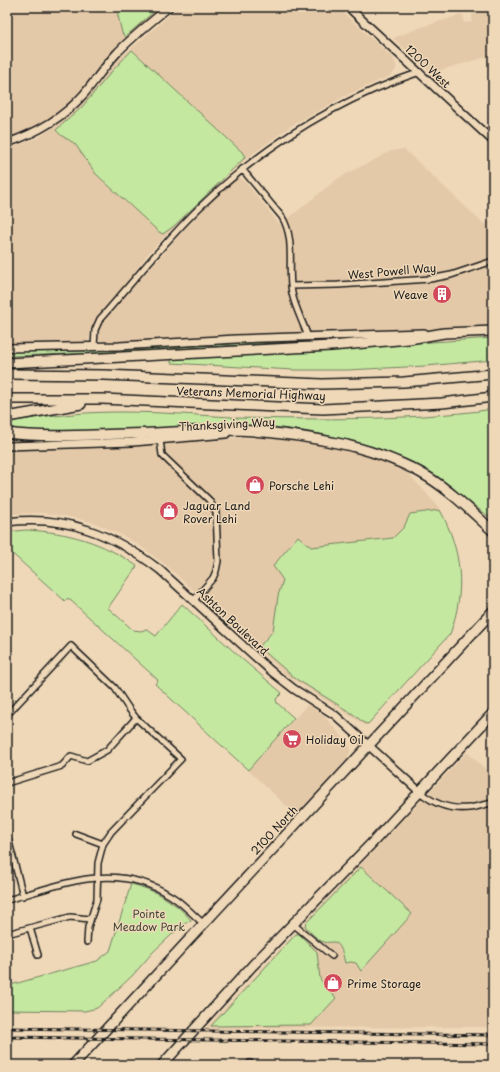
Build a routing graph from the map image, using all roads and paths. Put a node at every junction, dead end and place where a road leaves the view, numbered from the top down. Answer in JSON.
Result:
{"nodes":[{"id":1,"x":169,"y":7,"type":"edge"},
{"id":2,"x":348,"y":7,"type":"edge"},
{"id":3,"x":420,"y":72,"type":"junction"},
{"id":4,"x":493,"y":141,"type":"edge"},
{"id":5,"x":7,"y":143,"type":"edge"},
{"id":6,"x":242,"y":169,"type":"junction"},
{"id":7,"x":493,"y":261,"type":"edge"},
{"id":8,"x":291,"y":286,"type":"junction"},
{"id":9,"x":493,"y":331,"type":"edge"},
{"id":10,"x":444,"y":333,"type":"junction"},
{"id":11,"x":308,"y":337,"type":"junction"},
{"id":12,"x":94,"y":347,"type":"junction"},
{"id":13,"x":7,"y":348,"type":"edge"},
{"id":14,"x":7,"y":363,"type":"edge"},
{"id":15,"x":7,"y":374,"type":"edge"},
{"id":16,"x":493,"y":374,"type":"edge"},
{"id":17,"x":493,"y":397,"type":"edge"},
{"id":18,"x":7,"y":399,"type":"edge"},
{"id":19,"x":102,"y":400,"type":"junction"},
{"id":20,"x":7,"y":417,"type":"edge"},
{"id":21,"x":7,"y":433,"type":"edge"},
{"id":22,"x":270,"y":433,"type":"junction"},
{"id":23,"x":160,"y":440,"type":"junction"},
{"id":24,"x":7,"y":446,"type":"edge"},
{"id":25,"x":476,"y":516,"type":"junction"},
{"id":26,"x":7,"y":522,"type":"edge"},
{"id":27,"x":493,"y":525,"type":"edge"},
{"id":28,"x":493,"y":531,"type":"edge"},
{"id":29,"x":194,"y":600,"type":"junction"},
{"id":30,"x":493,"y":611,"type":"edge"},
{"id":31,"x":493,"y":713,"type":"edge"},
{"id":32,"x":7,"y":715,"type":"edge"},
{"id":33,"x":136,"y":718,"type":"junction"},
{"id":34,"x":369,"y":745,"type":"junction"},
{"id":35,"x":7,"y":783,"type":"edge"},
{"id":36,"x":420,"y":792,"type":"junction"},
{"id":37,"x":493,"y":803,"type":"edge"},
{"id":38,"x":7,"y":834,"type":"edge"},
{"id":39,"x":76,"y":834,"type":"dead end"},
{"id":40,"x":103,"y":844,"type":"junction"},
{"id":41,"x":98,"y":877,"type":"junction"},
{"id":42,"x":23,"y":896,"type":"junction"},
{"id":43,"x":7,"y":900,"type":"edge"},
{"id":44,"x":90,"y":919,"type":"junction"},
{"id":45,"x":204,"y":924,"type":"junction"},
{"id":46,"x":293,"y":924,"type":"junction"},
{"id":47,"x":30,"y":928,"type":"junction"},
{"id":48,"x":7,"y":934,"type":"edge"},
{"id":49,"x":87,"y":942,"type":"dead end"},
{"id":50,"x":38,"y":955,"type":"dead end"},
{"id":51,"x":332,"y":956,"type":"dead end"},
{"id":52,"x":73,"y":1065,"type":"edge"},
{"id":53,"x":162,"y":1065,"type":"edge"}],
"edges":[{"from":1,"to":5,"type":"main road"},
{"from":2,"to":3,"type":"main road","name":"1200 West"},
{"from":3,"to":4,"type":"main road","name":"1200 West"},
{"from":3,"to":6,"type":"street"},
{"from":6,"to":8,"type":"street"},
{"from":6,"to":12,"type":"street"},
{"from":7,"to":8,"type":"street","name":"West Powell Way"},
{"from":8,"to":11,"type":"street"},
{"from":9,"to":10,"type":"highway"},
{"from":10,"to":11,"type":"main road"},
{"from":10,"to":14,"type":"highway"},
{"from":11,"to":12,"type":"main road"},
{"from":12,"to":13,"type":"main road"},
{"from":15,"to":16,"type":"highway","name":"Veterans Memorial Highway"},
{"from":17,"to":19,"type":"highway","name":"Veterans Memorial Highway"},
{"from":18,"to":19,"type":"highway","name":"Veterans Memorial Highway"},
{"from":19,"to":20,"type":"highway"},
{"from":21,"to":22,"type":"highway"},
{"from":22,"to":23,"type":"main road","name":"Thanksgiving Way"},
{"from":22,"to":25,"type":"highway","name":"Thanksgiving Way"},
{"from":23,"to":24,"type":"main road","name":"Thanksgiving Way"},
{"from":23,"to":29,"type":"street"},
{"from":25,"to":27,"type":"highway"},
{"from":25,"to":28,"type":"highway","name":"Thanksgiving Way"},
{"from":26,"to":29,"type":"main road","name":"Ashton Boulevard"},
{"from":29,"to":34,"type":"main road","name":"Ashton Boulevard"},
{"from":30,"to":34,"type":"highway","name":"2100 North"},
{"from":31,"to":36,"type":"highway"},
{"from":32,"to":33,"type":"street"},
{"from":33,"to":35,"type":"street"},
{"from":33,"to":40,"type":"street"},
{"from":34,"to":36,"type":"main road","name":"Ashton Boulevard"},
{"from":34,"to":45,"type":"highway","name":"2100 North"},
{"from":36,"to":37,"type":"street"},
{"from":36,"to":46,"type":"highway"},
{"from":38,"to":42,"type":"street"},
{"from":39,"to":40,"type":"street"},
{"from":40,"to":41,"type":"street"},
{"from":41,"to":42,"type":"street"},
{"from":41,"to":44,"type":"street"},
{"from":41,"to":45,"type":"street"},
{"from":42,"to":43,"type":"street"},
{"from":44,"to":47,"type":"street"},
{"from":44,"to":49,"type":"street"},
{"from":45,"to":52,"type":"highway","name":"2100 North"},
{"from":46,"to":51,"type":"street"},
{"from":46,"to":53,"type":"highway"},
{"from":47,"to":48,"type":"street"},
{"from":47,"to":50,"type":"street"}]}
